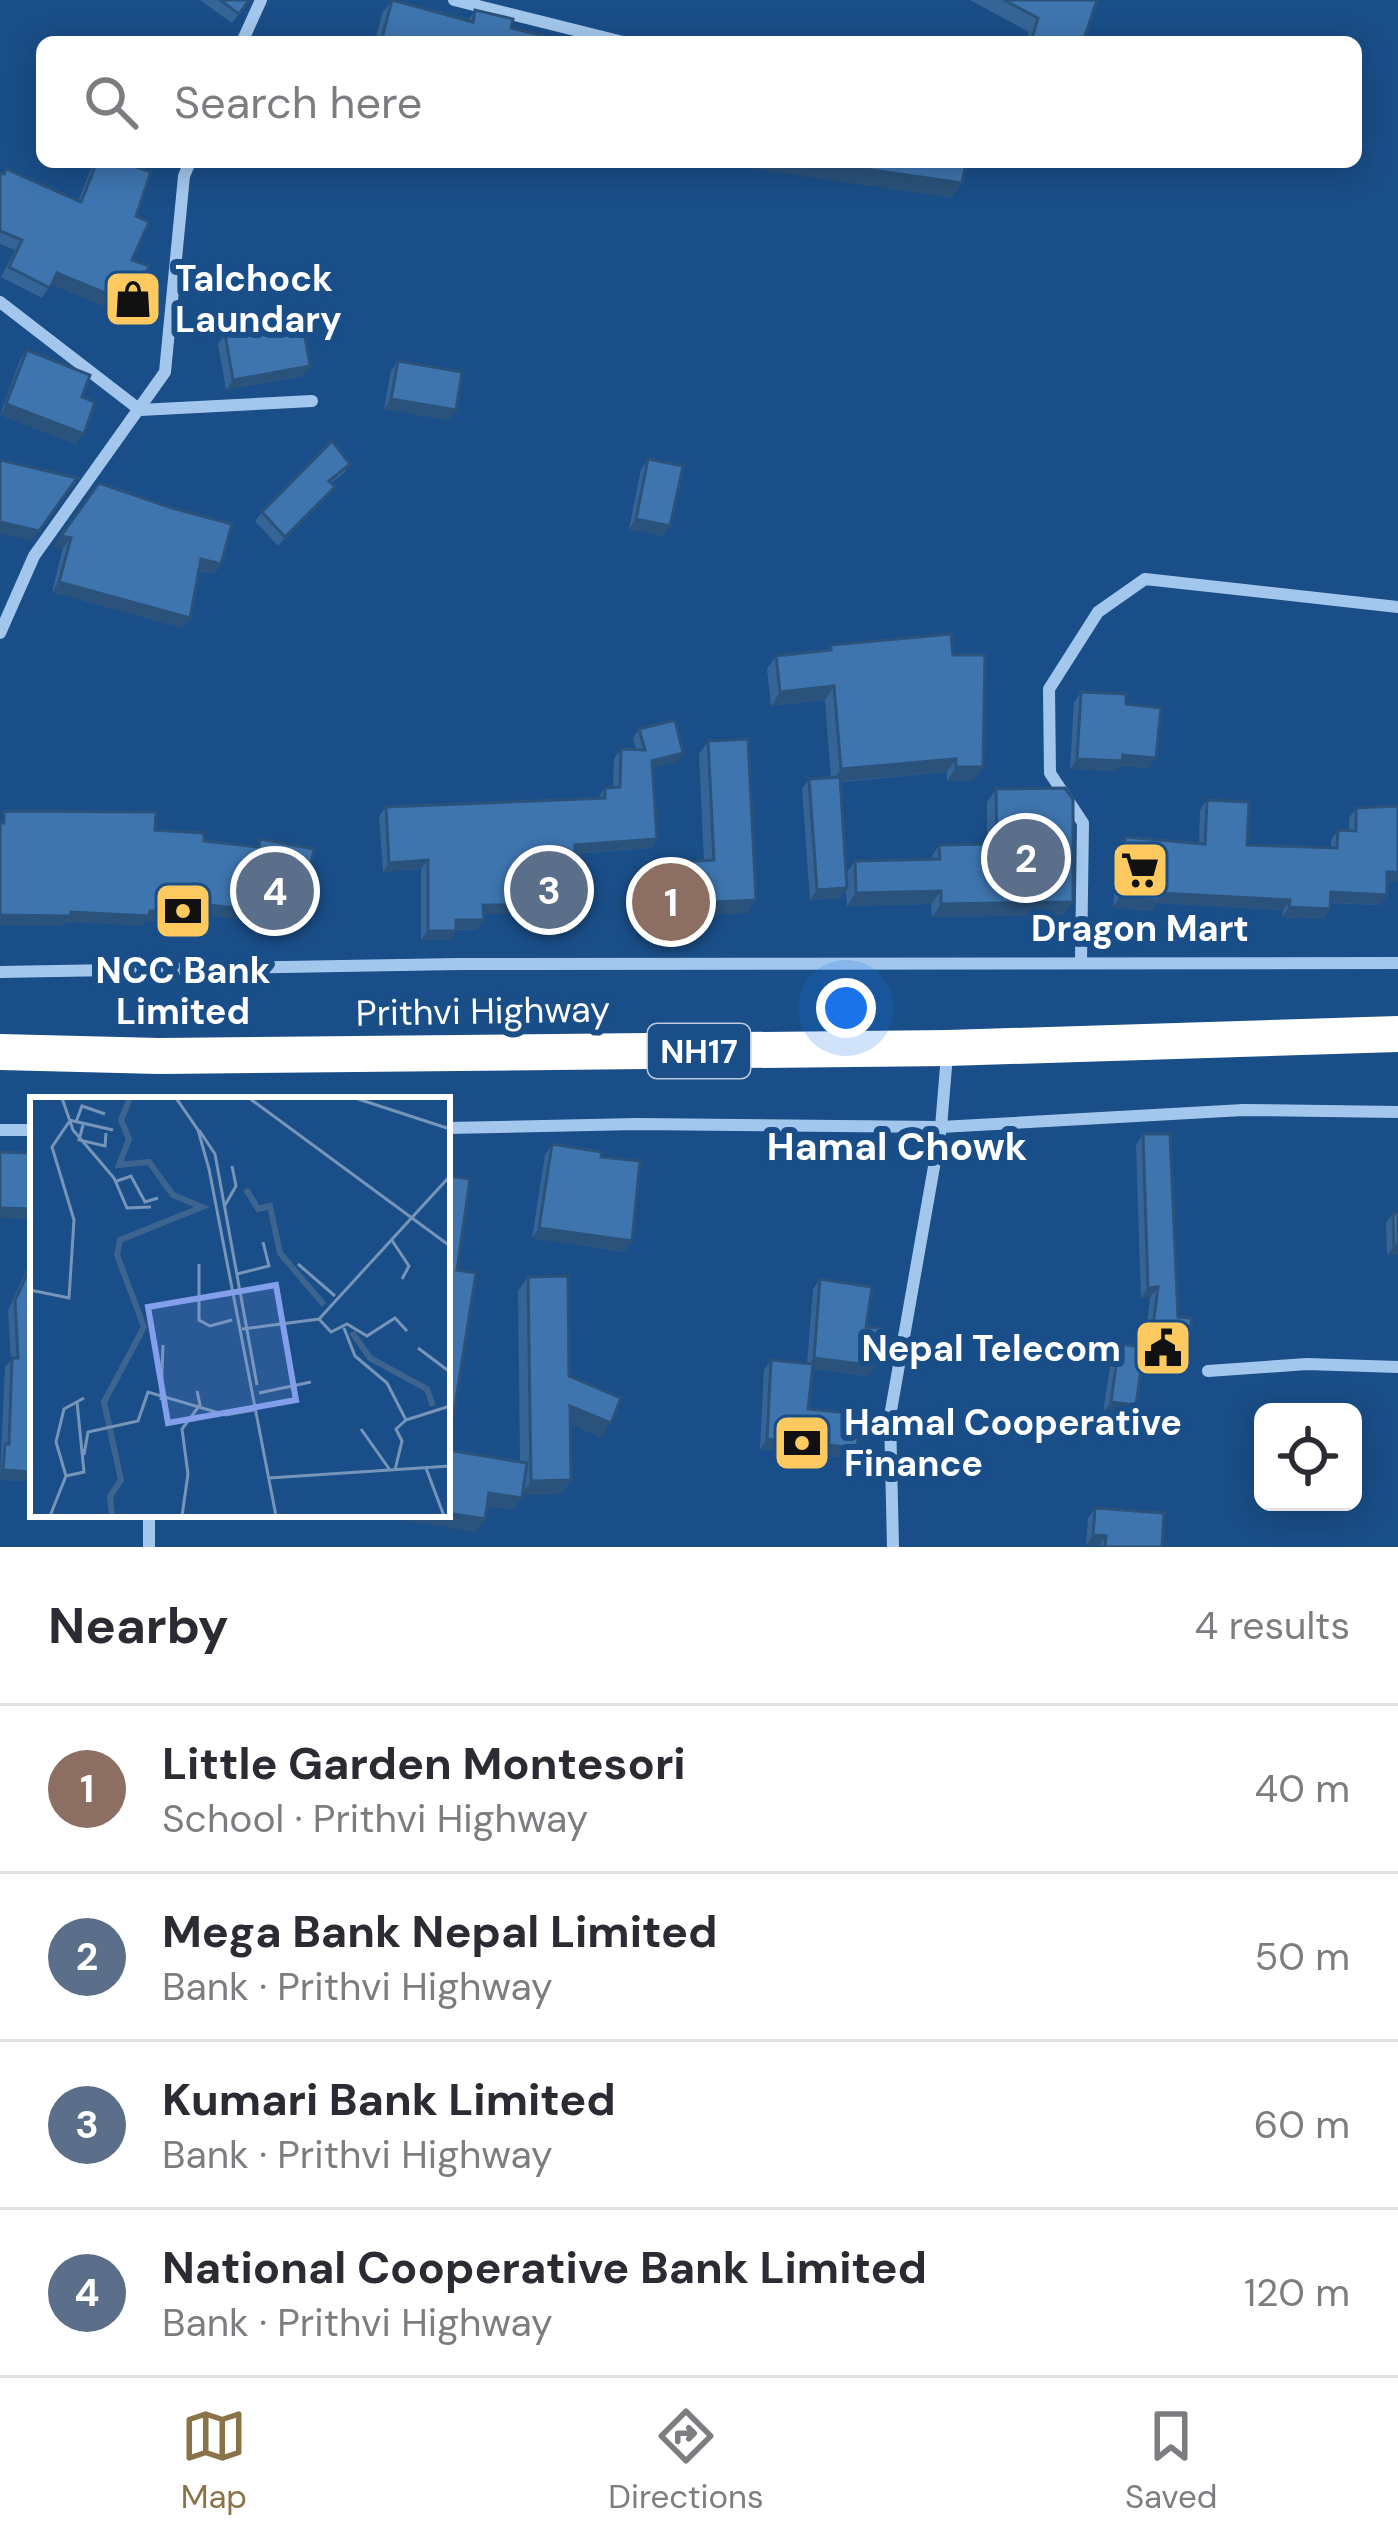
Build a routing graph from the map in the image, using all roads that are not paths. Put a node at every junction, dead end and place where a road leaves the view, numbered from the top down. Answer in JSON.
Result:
{"nodes":[{"id":1,"x":261,"y":0,"type":"edge"},
{"id":2,"x":454,"y":0,"type":"edge"},
{"id":3,"x":245,"y":36,"type":"edge"},
{"id":4,"x":599,"y":36,"type":"edge"},
{"id":5,"x":187,"y":168,"type":"edge"},
{"id":6,"x":0,"y":302,"type":"edge"},
{"id":7,"x":312,"y":401,"type":"dead end"},
{"id":8,"x":140,"y":410,"type":"junction"},
{"id":9,"x":1398,"y":607,"type":"edge"},
{"id":10,"x":0,"y":633,"type":"edge"},
{"id":11,"x":1081,"y":962,"type":"junction"},
{"id":12,"x":1398,"y":963,"type":"edge"},
{"id":13,"x":0,"y":972,"type":"edge"},
{"id":14,"x":1398,"y":1034,"type":"edge"},
{"id":15,"x":948,"y":1048,"type":"junction"},
{"id":16,"x":0,"y":1052,"type":"edge"},
{"id":17,"x":1398,"y":1112,"type":"edge"},
{"id":18,"x":940,"y":1127,"type":"junction"},
{"id":19,"x":450,"y":1128,"type":"edge"},
{"id":20,"x":1398,"y":1367,"type":"edge"},
{"id":21,"x":1208,"y":1371,"type":"dead end"},
{"id":22,"x":893,"y":1547,"type":"edge"}],
"edges":[{"from":1,"to":3,"type":"street"},
{"from":2,"to":4,"type":"street"},
{"from":5,"to":8,"type":"street"},
{"from":6,"to":8,"type":"street"},
{"from":7,"to":8,"type":"street"},
{"from":8,"to":10,"type":"street"},
{"from":9,"to":11,"type":"street"},
{"from":11,"to":12,"type":"street"},
{"from":11,"to":13,"type":"street"},
{"from":14,"to":15,"type":"highway","name":"Prithvi Highway","number":"NH17"},
{"from":15,"to":16,"type":"highway","name":"Prithvi Highway","number":"NH17"},
{"from":15,"to":18,"type":"street"},
{"from":17,"to":18,"type":"street"},
{"from":18,"to":19,"type":"street"},
{"from":18,"to":22,"type":"street"},
{"from":20,"to":21,"type":"street"}]}
